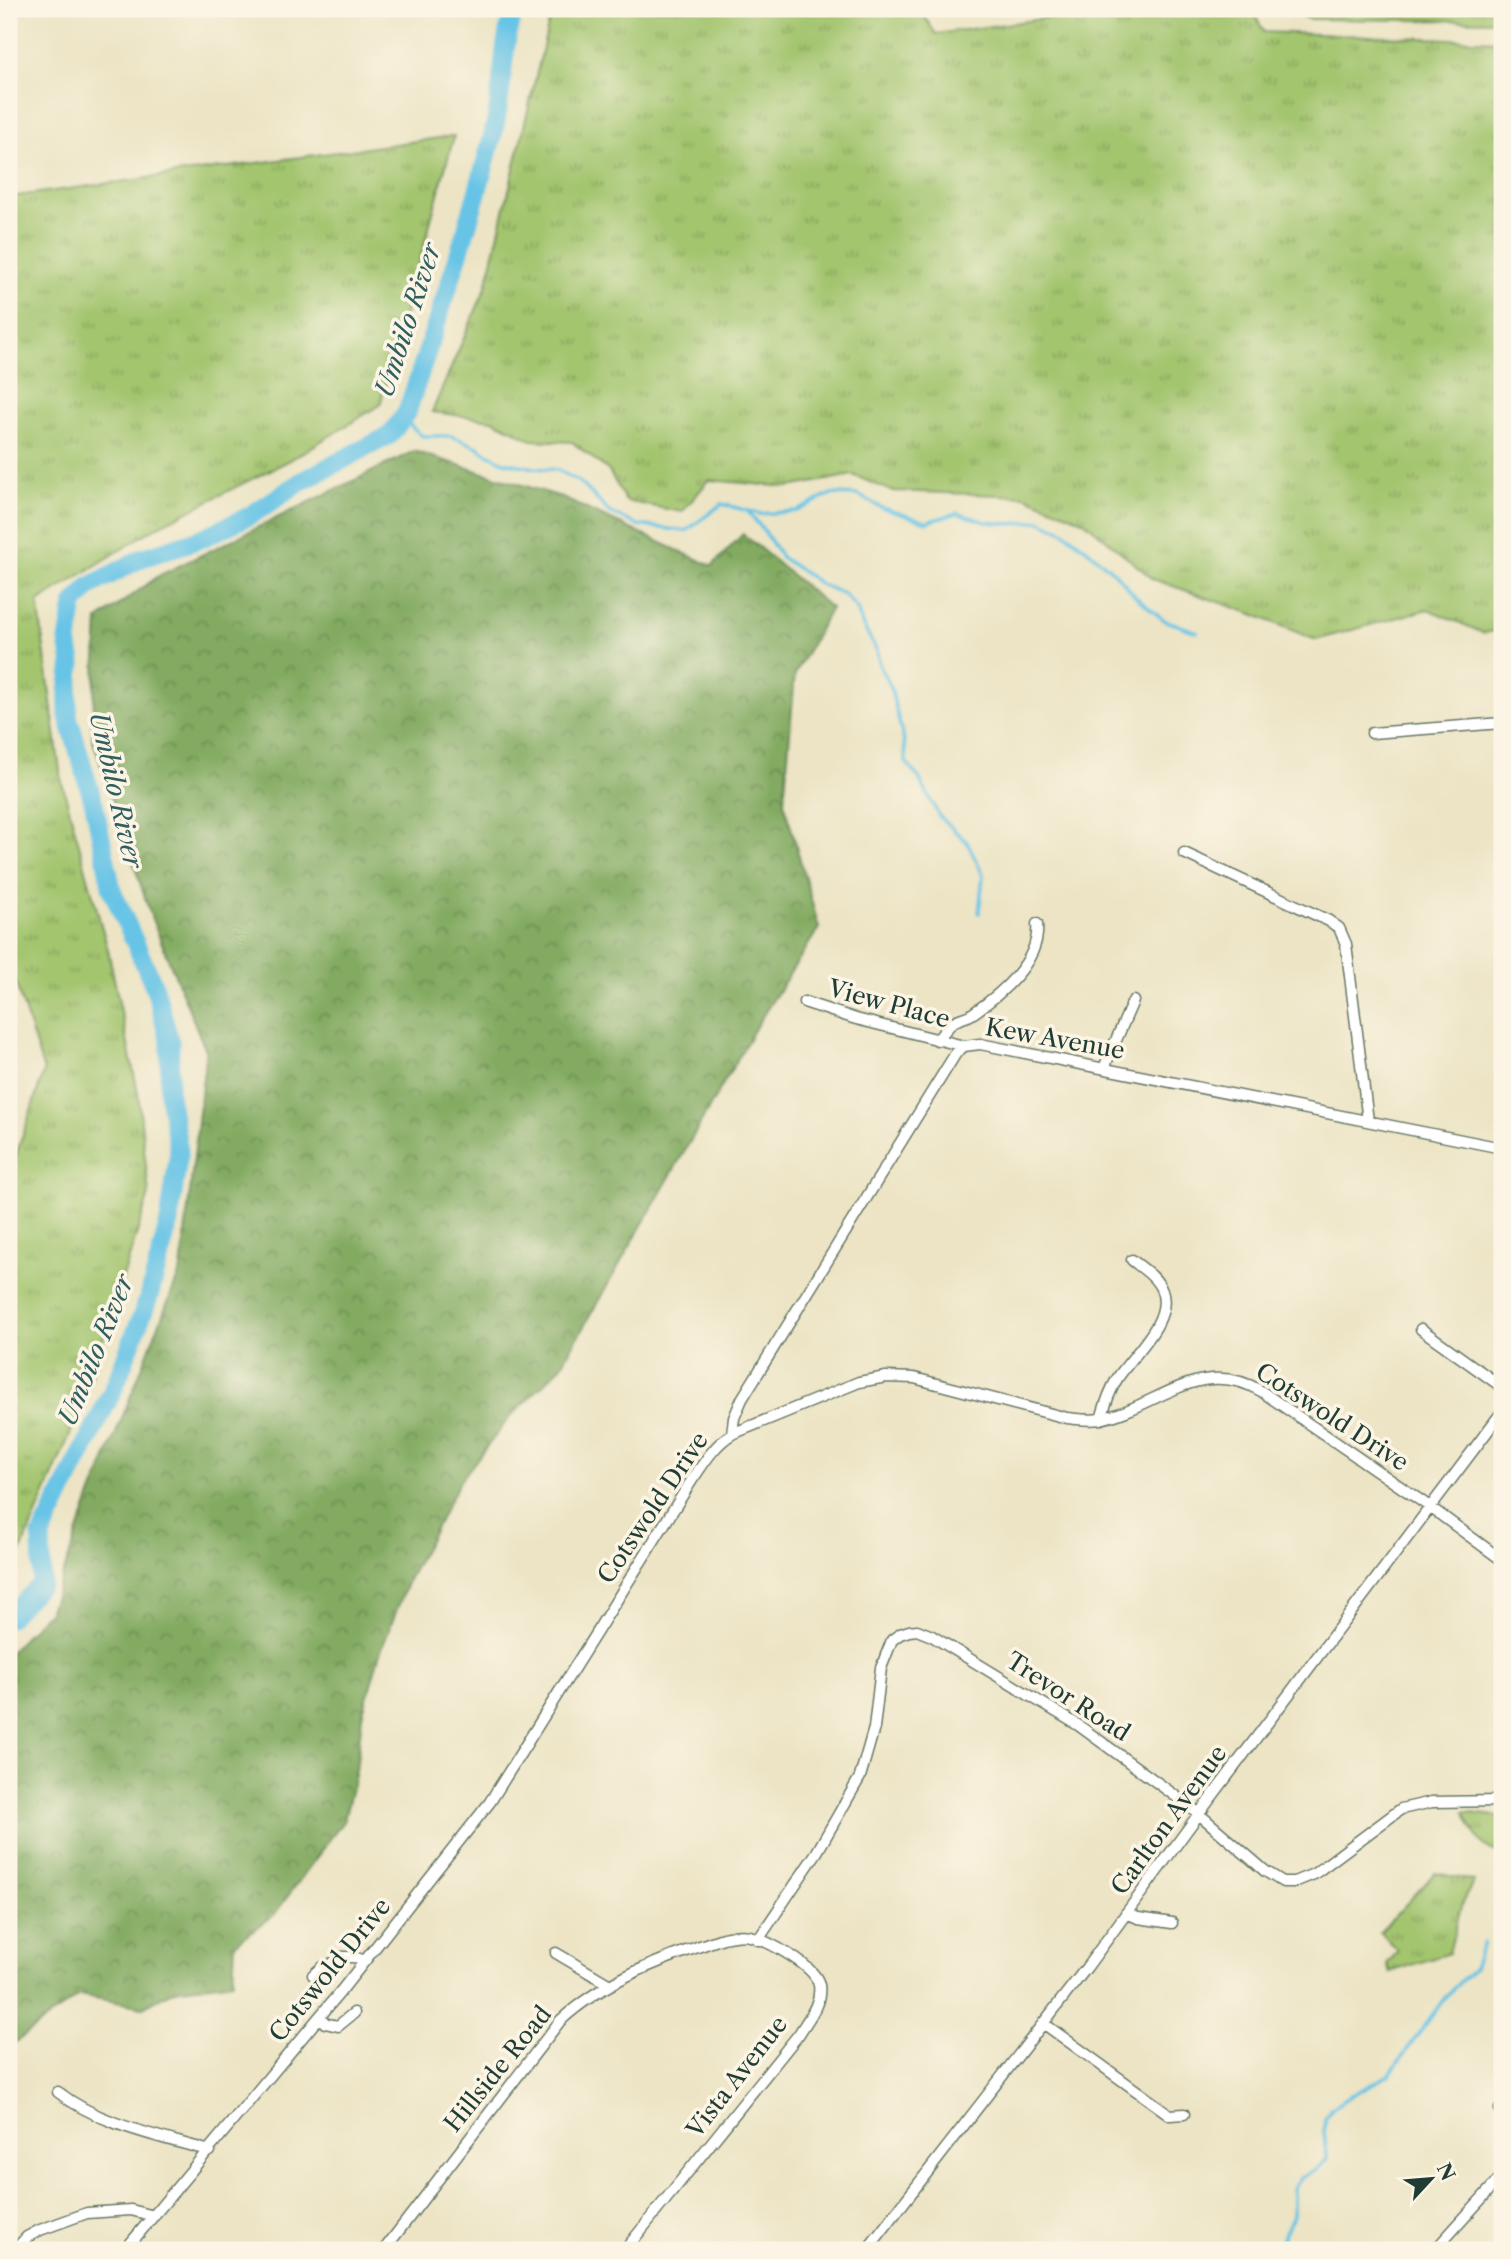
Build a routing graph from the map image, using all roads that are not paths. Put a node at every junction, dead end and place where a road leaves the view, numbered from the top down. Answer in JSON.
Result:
{"nodes":[{"id":1,"x":1502,"y":723,"type":"edge"},
{"id":2,"x":1372,"y":733,"type":"dead end"},
{"id":3,"x":1184,"y":853,"type":"dead end"},
{"id":4,"x":1037,"y":924,"type":"dead end"},
{"id":5,"x":1133,"y":1001,"type":"dead end"},
{"id":6,"x":804,"y":1002,"type":"dead end"},
{"id":7,"x":937,"y":1040,"type":"junction"},
{"id":8,"x":964,"y":1045,"type":"junction"},
{"id":9,"x":1104,"y":1068,"type":"junction"},
{"id":10,"x":1368,"y":1121,"type":"junction"},
{"id":11,"x":1502,"y":1148,"type":"edge"},
{"id":12,"x":1132,"y":1260,"type":"dead end"},
{"id":13,"x":1421,"y":1329,"type":"dead end"},
{"id":14,"x":1502,"y":1387,"type":"edge"},
{"id":15,"x":1502,"y":1412,"type":"edge"},
{"id":16,"x":1101,"y":1419,"type":"junction"},
{"id":17,"x":732,"y":1434,"type":"junction"},
{"id":18,"x":1430,"y":1507,"type":"junction"},
{"id":19,"x":1502,"y":1560,"type":"edge"},
{"id":20,"x":1502,"y":1801,"type":"edge"},
{"id":21,"x":1199,"y":1814,"type":"junction"},
{"id":22,"x":1126,"y":1913,"type":"junction"},
{"id":23,"x":1172,"y":1923,"type":"dead end"},
{"id":24,"x":758,"y":1940,"type":"junction"},
{"id":25,"x":556,"y":1953,"type":"dead end"},
{"id":26,"x":365,"y":1961,"type":"junction"},
{"id":27,"x":313,"y":1975,"type":"dead end"},
{"id":28,"x":610,"y":1985,"type":"junction"},
{"id":29,"x":354,"y":2013,"type":"dead end"},
{"id":30,"x":320,"y":2017,"type":"junction"},
{"id":31,"x":1044,"y":2023,"type":"junction"},
{"id":32,"x":58,"y":2092,"type":"dead end"},
{"id":33,"x":1184,"y":2114,"type":"dead end"},
{"id":34,"x":210,"y":2151,"type":"junction"},
{"id":35,"x":1502,"y":2176,"type":"edge"},
{"id":36,"x":154,"y":2216,"type":"junction"},
{"id":37,"x":15,"y":2250,"type":"edge"},
{"id":38,"x":125,"y":2250,"type":"edge"},
{"id":39,"x":384,"y":2250,"type":"edge"},
{"id":40,"x":625,"y":2250,"type":"edge"},
{"id":41,"x":867,"y":2250,"type":"edge"},
{"id":42,"x":1435,"y":2250,"type":"edge"}],
"edges":[{"from":1,"to":2,"type":"street"},
{"from":3,"to":10,"type":"street"},
{"from":4,"to":7,"type":"street"},
{"from":5,"to":9,"type":"street"},
{"from":6,"to":7,"type":"street","name":"View Place"},
{"from":7,"to":8,"type":"street","name":"View Place"},
{"from":8,"to":9,"type":"street","name":"Kew Avenue"},
{"from":8,"to":17,"type":"street","name":"Kew Avenue"},
{"from":9,"to":10,"type":"street","name":"Kew Avenue"},
{"from":10,"to":11,"type":"street","name":"Kew Avenue"},
{"from":12,"to":16,"type":"street"},
{"from":13,"to":14,"type":"street"},
{"from":15,"to":18,"type":"street","name":"Carlton Avenue"},
{"from":16,"to":17,"type":"street","name":"Cotswold Drive"},
{"from":16,"to":18,"type":"street","name":"Cotswold Drive"},
{"from":17,"to":26,"type":"street","name":"Cotswold Drive"},
{"from":18,"to":19,"type":"street","name":"Cotswold Drive"},
{"from":18,"to":21,"type":"street","name":"Carlton Avenue"},
{"from":20,"to":21,"type":"street","name":"Trevor Road"},
{"from":21,"to":22,"type":"street","name":"Carlton Avenue"},
{"from":21,"to":24,"type":"street","name":"Trevor Road"},
{"from":22,"to":23,"type":"street"},
{"from":22,"to":31,"type":"street","name":"Carlton Avenue"},
{"from":24,"to":28,"type":"street","name":"Hillside Road"},
{"from":24,"to":40,"type":"street","name":"Vista Avenue"},
{"from":25,"to":28,"type":"street"},
{"from":26,"to":27,"type":"street"},
{"from":26,"to":30,"type":"street","name":"Cotswold Drive"},
{"from":28,"to":39,"type":"street","name":"Hillside Road"},
{"from":29,"to":30,"type":"street"},
{"from":30,"to":34,"type":"street","name":"Cotswold Drive"},
{"from":31,"to":33,"type":"street"},
{"from":31,"to":41,"type":"street","name":"Carlton Avenue"},
{"from":32,"to":34,"type":"street"},
{"from":34,"to":36,"type":"street","name":"Cotswold Drive"},
{"from":35,"to":42,"type":"street"},
{"from":36,"to":37,"type":"street"},
{"from":36,"to":38,"type":"street","name":"Cotswold Drive"}]}
